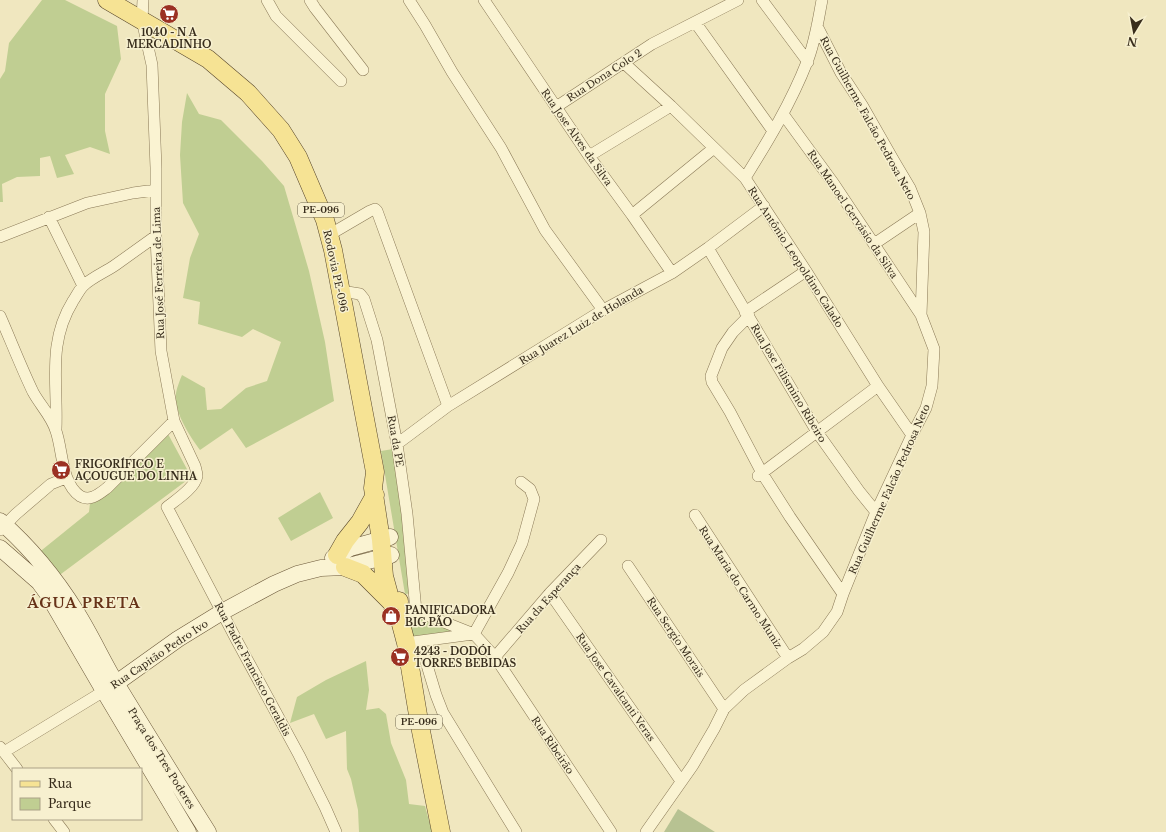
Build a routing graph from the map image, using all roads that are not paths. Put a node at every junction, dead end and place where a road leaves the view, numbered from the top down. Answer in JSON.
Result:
{"nodes":[{"id":1,"x":107,"y":0,"type":"edge"},
{"id":2,"x":143,"y":0,"type":"edge"},
{"id":3,"x":267,"y":0,"type":"edge"},
{"id":4,"x":310,"y":0,"type":"edge"},
{"id":5,"x":408,"y":0,"type":"edge"},
{"id":6,"x":484,"y":0,"type":"edge"},
{"id":7,"x":738,"y":0,"type":"edge"},
{"id":8,"x":762,"y":0,"type":"edge"},
{"id":9,"x":822,"y":0,"type":"edge"},
{"id":10,"x":142,"y":20,"type":"junction"},
{"id":11,"x":696,"y":22,"type":"junction"},
{"id":12,"x":817,"y":26,"type":"junction"},
{"id":13,"x":808,"y":62,"type":"junction"},
{"id":14,"x":624,"y":63,"type":"junction"},
{"id":15,"x":363,"y":70,"type":"dead end"},
{"id":16,"x":341,"y":81,"type":"dead end"},
{"id":17,"x":671,"y":106,"type":"junction"},
{"id":18,"x":556,"y":107,"type":"junction"},
{"id":19,"x":783,"y":114,"type":"junction"},
{"id":20,"x":773,"y":131,"type":"junction"},
{"id":21,"x":714,"y":148,"type":"junction"},
{"id":22,"x":589,"y":156,"type":"junction"},
{"id":23,"x":745,"y":178,"type":"junction"},
{"id":24,"x":156,"y":190,"type":"junction"},
{"id":25,"x":764,"y":206,"type":"junction"},
{"id":26,"x":920,"y":213,"type":"junction"},
{"id":27,"x":632,"y":215,"type":"junction"},
{"id":28,"x":49,"y":217,"type":"junction"},
{"id":29,"x":329,"y":234,"type":"junction"},
{"id":30,"x":156,"y":236,"type":"junction"},
{"id":31,"x":0,"y":237,"type":"edge"},
{"id":32,"x":874,"y":244,"type":"junction"},
{"id":33,"x":708,"y":248,"type":"junction"},
{"id":34,"x":806,"y":271,"type":"junction"},
{"id":35,"x":672,"y":273,"type":"junction"},
{"id":36,"x":83,"y":286,"type":"junction"},
{"id":37,"x":341,"y":291,"type":"junction"},
{"id":38,"x":603,"y":310,"type":"junction"},
{"id":39,"x":747,"y":314,"type":"junction"},
{"id":40,"x":921,"y":315,"type":"junction"},
{"id":41,"x":0,"y":316,"type":"edge"},
{"id":42,"x":878,"y":386,"type":"junction"},
{"id":43,"x":448,"y":406,"type":"junction"},
{"id":44,"x":174,"y":421,"type":"junction"},
{"id":45,"x":56,"y":430,"type":"junction"},
{"id":46,"x":817,"y":432,"type":"junction"},
{"id":47,"x":912,"y":435,"type":"junction"},
{"id":48,"x":397,"y":444,"type":"junction"},
{"id":49,"x":375,"y":472,"type":"junction"},
{"id":50,"x":760,"y":475,"type":"junction"},
{"id":51,"x":66,"y":478,"type":"junction"},
{"id":52,"x":522,"y":482,"type":"dead end"},
{"id":53,"x":375,"y":495,"type":"junction"},
{"id":54,"x":167,"y":507,"type":"joint"},
{"id":55,"x":876,"y":512,"type":"junction"},
{"id":56,"x":695,"y":515,"type":"dead end"},
{"id":57,"x":1,"y":525,"type":"edge"},
{"id":58,"x":601,"y":540,"type":"dead end"},
{"id":59,"x":386,"y":547,"type":"junction"},
{"id":60,"x":0,"y":548,"type":"edge"},
{"id":61,"x":341,"y":561,"type":"junction"},
{"id":62,"x":628,"y":566,"type":"dead end"},
{"id":63,"x":550,"y":593,"type":"junction"},
{"id":64,"x":843,"y":594,"type":"junction"},
{"id":65,"x":394,"y":608,"type":"junction"},
{"id":66,"x":416,"y":611,"type":"junction"},
{"id":67,"x":222,"y":612,"type":"junction"},
{"id":68,"x":474,"y":634,"type":"junction"},
{"id":69,"x":413,"y":642,"type":"junction"},
{"id":70,"x":495,"y":657,"type":"junction"},
{"id":71,"x":788,"y":658,"type":"junction"},
{"id":72,"x":110,"y":687,"type":"junction"},
{"id":73,"x":724,"y":709,"type":"junction"},
{"id":74,"x":2,"y":749,"type":"edge"},
{"id":75,"x":16,"y":768,"type":"edge"},
{"id":76,"x":681,"y":781,"type":"junction"},
{"id":77,"x":55,"y":820,"type":"edge"},
{"id":78,"x":442,"y":830,"type":"edge"},
{"id":79,"x":64,"y":832,"type":"edge"},
{"id":80,"x":188,"y":832,"type":"edge"},
{"id":81,"x":208,"y":832,"type":"edge"},
{"id":82,"x":336,"y":832,"type":"edge"},
{"id":83,"x":516,"y":832,"type":"edge"},
{"id":84,"x":611,"y":832,"type":"edge"},
{"id":85,"x":646,"y":832,"type":"edge"}],
"edges":[{"from":1,"to":10,"type":"main road","name":"Rodovia PE-096","number":"PE-096"},
{"from":2,"to":10,"type":"street","name":"Rua José Ferreira de Lima"},
{"from":3,"to":16,"type":"street"},
{"from":4,"to":15,"type":"street"},
{"from":5,"to":38,"type":"street"},
{"from":6,"to":18,"type":"street","name":"Rua Jose Alves da Silva"},
{"from":7,"to":11,"type":"street","name":"Rua Dona Colo 2"},
{"from":8,"to":13,"type":"street"},
{"from":9,"to":12,"type":"street"},
{"from":10,"to":24,"type":"street","name":"Rua José Ferreira de Lima"},
{"from":10,"to":29,"type":"main road","name":"Rodovia PE-096","number":"PE-096"},
{"from":11,"to":14,"type":"street","name":"Rua Dona Colo 2"},
{"from":11,"to":20,"type":"street"},
{"from":12,"to":13,"type":"street"},
{"from":12,"to":26,"type":"street","name":"Rua Guilherme Falcão Pedrosa Neto"},
{"from":13,"to":19,"type":"street"},
{"from":14,"to":17,"type":"street","name":"Rua Antônio Leopoldino Calado"},
{"from":14,"to":18,"type":"street","name":"Rua Dona Colo 2"},
{"from":17,"to":21,"type":"street","name":"Rua Antônio Leopoldino Calado"},
{"from":17,"to":22,"type":"street"},
{"from":18,"to":22,"type":"street","name":"Rua Jose Alves da Silva"},
{"from":19,"to":20,"type":"street"},
{"from":19,"to":32,"type":"street","name":"Rua Manoel Gervásio da Silva"},
{"from":20,"to":23,"type":"street"},
{"from":21,"to":23,"type":"street","name":"Rua Antônio Leopoldino Calado"},
{"from":21,"to":27,"type":"street"},
{"from":22,"to":27,"type":"street","name":"Rua Jose Alves da Silva"},
{"from":23,"to":25,"type":"street","name":"Rua Antônio Leopoldino Calado"},
{"from":24,"to":28,"type":"street"},
{"from":24,"to":30,"type":"street","name":"Rua José Ferreira de Lima"},
{"from":25,"to":33,"type":"street","name":"Rua Juarez Luiz de Holanda"},
{"from":25,"to":34,"type":"street","name":"Rua Antônio Leopoldino Calado"},
{"from":26,"to":32,"type":"street"},
{"from":26,"to":40,"type":"street","name":"Rua Guilherme Falcão Pedrosa Neto"},
{"from":27,"to":35,"type":"street","name":"Rua Jose Alves da Silva"},
{"from":28,"to":31,"type":"street"},
{"from":28,"to":36,"type":"street"},
{"from":29,"to":37,"type":"main road","name":"Rodovia PE-096","number":"PE-096"},
{"from":29,"to":43,"type":"street"},
{"from":30,"to":36,"type":"street"},
{"from":30,"to":44,"type":"street","name":"Rua José Ferreira de Lima"},
{"from":32,"to":40,"type":"street","name":"Rua Manoel Gervásio da Silva"},
{"from":33,"to":35,"type":"street","name":"Rua Juarez Luiz de Holanda"},
{"from":33,"to":39,"type":"street","name":"Rua Jose Filismino Ribeiro"},
{"from":34,"to":39,"type":"street"},
{"from":34,"to":42,"type":"street","name":"Rua Antônio Leopoldino Calado"},
{"from":35,"to":38,"type":"street","name":"Rua Juarez Luiz de Holanda"},
{"from":36,"to":45,"type":"street"},
{"from":37,"to":48,"type":"street","name":"Rua da PE"},
{"from":37,"to":49,"type":"main road","name":"Rodovia PE-096","number":"PE-096"},
{"from":38,"to":43,"type":"street","name":"Rua Juarez Luiz de Holanda"},
{"from":39,"to":46,"type":"street","name":"Rua Jose Filismino Ribeiro"},
{"from":39,"to":50,"type":"street"},
{"from":40,"to":47,"type":"street","name":"Rua Guilherme Falcão Pedrosa Neto"},
{"from":41,"to":45,"type":"street"},
{"from":42,"to":46,"type":"street"},
{"from":42,"to":47,"type":"street","name":"Rua Antônio Leopoldino Calado"},
{"from":43,"to":48,"type":"street","name":"Rua Juarez Luiz de Holanda"},
{"from":44,"to":51,"type":"street"},
{"from":44,"to":54,"type":"street","name":"Rua José Ferreira de Lima"},
{"from":45,"to":51,"type":"street"},
{"from":46,"to":50,"type":"street"},
{"from":46,"to":55,"type":"street","name":"Rua Jose Filismino Ribeiro"},
{"from":47,"to":55,"type":"street","name":"Rua Guilherme Falcão Pedrosa Neto"},
{"from":48,"to":66,"type":"street","name":"Rua da PE"},
{"from":49,"to":53,"type":"main road","number":"PE-096"},
{"from":49,"to":59,"type":"main road","number":"PE-096"},
{"from":50,"to":64,"type":"street"},
{"from":51,"to":57,"type":"street"},
{"from":52,"to":68,"type":"street"},
{"from":53,"to":59,"type":"main road","number":"PE-096"},
{"from":53,"to":61,"type":"main road"},
{"from":54,"to":67,"type":"street","name":"Rua Padre Francisco Geraldis"},
{"from":55,"to":64,"type":"street","name":"Rua Guilherme Falcão Pedrosa Neto"},
{"from":56,"to":71,"type":"street","name":"Rua Maria do Carmo Muniz"},
{"from":57,"to":72,"type":"main road"},
{"from":58,"to":63,"type":"street","name":"Rua da Esperança"},
{"from":59,"to":61,"type":"main road","name":"Rua Capitão Pedro Ivo"},
{"from":59,"to":65,"type":"main road","number":"PE-096"},
{"from":60,"to":72,"type":"main road"},
{"from":61,"to":65,"type":"main road"},
{"from":61,"to":67,"type":"main road","name":"Rua Capitão Pedro Ivo"},
{"from":62,"to":73,"type":"street","name":"Rua Sergio Morais"},
{"from":63,"to":70,"type":"street","name":"Rua da Esperança"},
{"from":63,"to":76,"type":"street","name":"Rua Jose Cavalcanti Veras"},
{"from":64,"to":71,"type":"street","name":"Rua Guilherme Falcão Pedrosa Neto"},
{"from":65,"to":66,"type":"street"},
{"from":65,"to":69,"type":"main road","number":"PE-096"},
{"from":66,"to":68,"type":"street"},
{"from":67,"to":72,"type":"main road","name":"Rua Capitão Pedro Ivo"},
{"from":67,"to":82,"type":"street","name":"Rua Padre Francisco Geraldis"},
{"from":68,"to":69,"type":"street"},
{"from":68,"to":70,"type":"street","name":"Rua Ribeirão"},
{"from":69,"to":78,"type":"main road","number":"PE-096"},
{"from":69,"to":83,"type":"street"},
{"from":70,"to":84,"type":"street","name":"Rua Ribeirão"},
{"from":71,"to":73,"type":"street","name":"Rua Guilherme Falcão Pedrosa Neto"},
{"from":72,"to":74,"type":"street","name":"Rua Capitão Pedro Ivo"},
{"from":72,"to":80,"type":"main road","name":"Praça dos Tres Poderes"},
{"from":72,"to":81,"type":"main road","name":"Praça dos Tres Poderes"},
{"from":73,"to":76,"type":"street","name":"Rua Guilherme Falcão Pedrosa Neto"},
{"from":74,"to":75,"type":"street"},
{"from":76,"to":85,"type":"street","name":"Rua Guilherme Falcão Pedrosa Neto"},
{"from":77,"to":79,"type":"street"}]}
